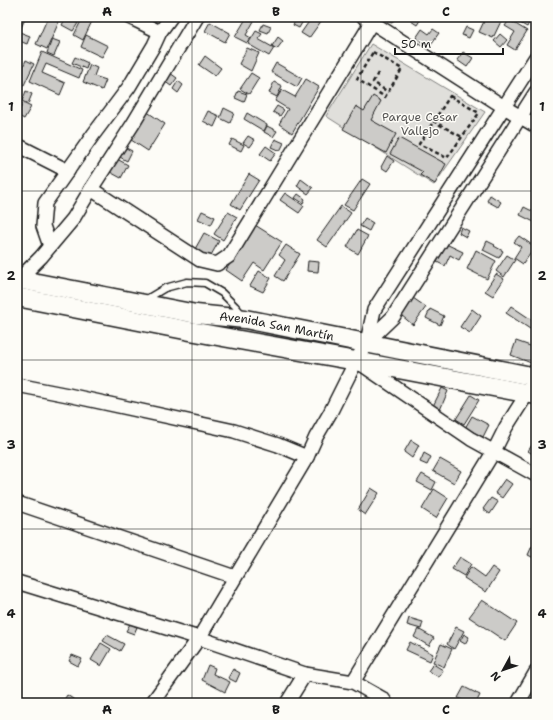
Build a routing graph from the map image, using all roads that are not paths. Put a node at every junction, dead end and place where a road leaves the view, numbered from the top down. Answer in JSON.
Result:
{"nodes":[{"id":1,"x":129,"y":17,"type":"edge"},
{"id":2,"x":171,"y":17,"type":"edge"},
{"id":3,"x":197,"y":17,"type":"edge"},
{"id":4,"x":370,"y":19,"type":"edge"},
{"id":5,"x":160,"y":32,"type":"junction"},
{"id":6,"x":536,"y":58,"type":"edge"},
{"id":7,"x":536,"y":92,"type":"edge"},
{"id":8,"x":504,"y":107,"type":"junction"},
{"id":9,"x":520,"y":117,"type":"junction"},
{"id":10,"x":536,"y":126,"type":"edge"},
{"id":11,"x":17,"y":145,"type":"edge"},
{"id":12,"x":68,"y":171,"type":"junction"},
{"id":13,"x":91,"y":189,"type":"junction"},
{"id":14,"x":50,"y":246,"type":"junction"},
{"id":15,"x":17,"y":281,"type":"edge"},
{"id":16,"x":17,"y":297,"type":"edge"},
{"id":17,"x":140,"y":304,"type":"junction"},
{"id":18,"x":196,"y":314,"type":"junction"},
{"id":19,"x":245,"y":319,"type":"junction"},
{"id":20,"x":190,"y":331,"type":"junction"},
{"id":21,"x":367,"y":342,"type":"junction"},
{"id":22,"x":356,"y":361,"type":"junction"},
{"id":23,"x":17,"y":385,"type":"edge"},
{"id":24,"x":534,"y":386,"type":"edge"},
{"id":25,"x":494,"y":451,"type":"junction"},
{"id":26,"x":307,"y":457,"type":"junction"},
{"id":27,"x":536,"y":475,"type":"edge"},
{"id":28,"x":17,"y":503,"type":"edge"},
{"id":29,"x":235,"y":576,"type":"junction"},
{"id":30,"x":17,"y":582,"type":"edge"},
{"id":31,"x":199,"y":638,"type":"junction"},
{"id":32,"x":536,"y":672,"type":"edge"},
{"id":33,"x":305,"y":674,"type":"junction"},
{"id":34,"x":353,"y":682,"type":"junction"},
{"id":35,"x":152,"y":703,"type":"edge"},
{"id":36,"x":287,"y":703,"type":"edge"},
{"id":37,"x":386,"y":703,"type":"edge"},
{"id":38,"x":518,"y":703,"type":"edge"}],
"edges":[{"from":1,"to":5,"type":"street"},
{"from":2,"to":5,"type":"street"},
{"from":3,"to":13,"type":"street"},
{"from":4,"to":8,"type":"street"},
{"from":4,"to":13,"type":"street"},
{"from":5,"to":12,"type":"street"},
{"from":6,"to":8,"type":"street"},
{"from":7,"to":9,"type":"street"},
{"from":8,"to":9,"type":"street"},
{"from":8,"to":21,"type":"street"},
{"from":9,"to":10,"type":"street"},
{"from":9,"to":21,"type":"street"},
{"from":11,"to":12,"type":"street"},
{"from":12,"to":14,"type":"street"},
{"from":13,"to":14,"type":"street"},
{"from":14,"to":15,"type":"street"},
{"from":15,"to":17,"type":"main road","name":"Avenida San Martín"},
{"from":16,"to":20,"type":"main road","name":"Avenida San Martín"},
{"from":17,"to":18,"type":"main road","name":"Avenida San Martín"},
{"from":17,"to":19,"type":"lane"},
{"from":18,"to":19,"type":"main road","name":"Avenida San Martín"},
{"from":18,"to":20,"type":"main road"},
{"from":19,"to":21,"type":"main road","name":"Avenida San Martín"},
{"from":20,"to":22,"type":"main road","name":"Avenida San Martín"},
{"from":21,"to":22,"type":"street"},
{"from":21,"to":24,"type":"main road","name":"Avenida San Martín"},
{"from":22,"to":24,"type":"main road","name":"Avenida San Martín"},
{"from":22,"to":25,"type":"street"},
{"from":22,"to":26,"type":"street"},
{"from":23,"to":26,"type":"street"},
{"from":24,"to":25,"type":"street"},
{"from":25,"to":27,"type":"street"},
{"from":25,"to":34,"type":"street"},
{"from":26,"to":29,"type":"street"},
{"from":28,"to":29,"type":"street"},
{"from":29,"to":31,"type":"street"},
{"from":30,"to":31,"type":"street"},
{"from":31,"to":33,"type":"street"},
{"from":31,"to":35,"type":"street"},
{"from":32,"to":38,"type":"street"},
{"from":33,"to":34,"type":"street"},
{"from":33,"to":36,"type":"street"},
{"from":34,"to":37,"type":"street"}]}
